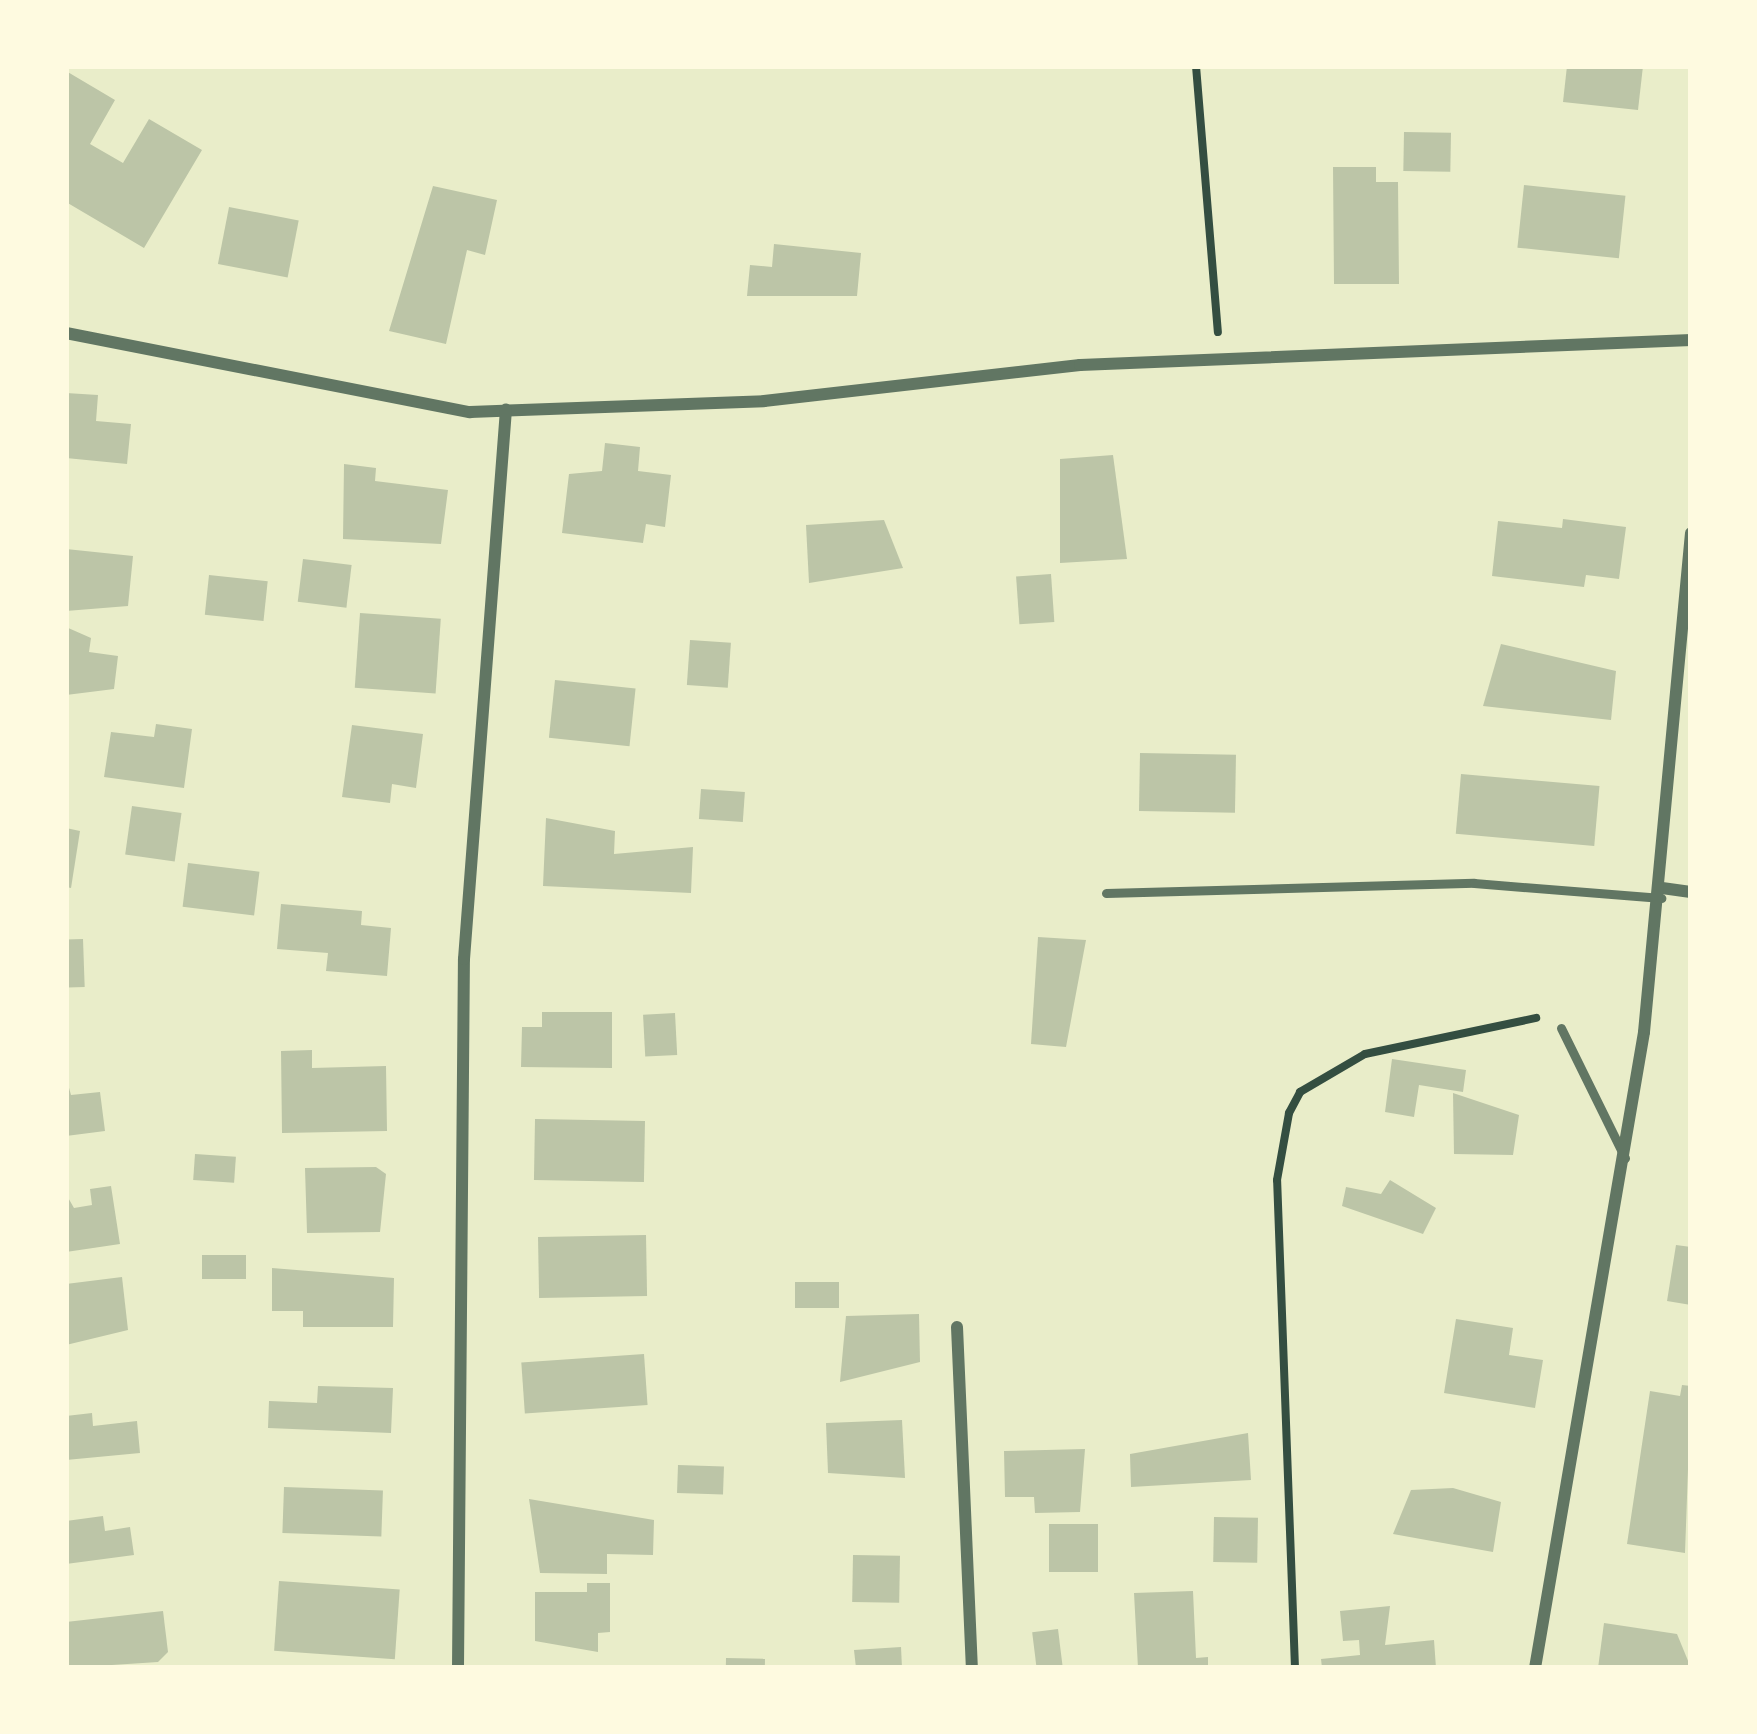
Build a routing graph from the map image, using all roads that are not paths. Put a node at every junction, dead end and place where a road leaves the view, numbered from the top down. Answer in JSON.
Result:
{"nodes":[{"id":1,"x":66,"y":333,"type":"edge"},
{"id":2,"x":1691,"y":340,"type":"edge"},
{"id":3,"x":506,"y":410,"type":"junction"},
{"id":4,"x":1691,"y":533,"type":"edge"},
{"id":5,"x":1691,"y":892,"type":"edge"},
{"id":6,"x":1106,"y":893,"type":"dead end"},
{"id":7,"x":1661,"y":893,"type":"junction"},
{"id":8,"x":1562,"y":1028,"type":"road end"},
{"id":9,"x":1625,"y":1158,"type":"junction"},
{"id":10,"x":957,"y":1327,"type":"dead end"},
{"id":11,"x":458,"y":1668,"type":"edge"},
{"id":12,"x":973,"y":1668,"type":"edge"},
{"id":13,"x":1534,"y":1668,"type":"edge"}],
"edges":[{"from":1,"to":3,"type":"street"},
{"from":2,"to":3,"type":"street"},
{"from":3,"to":11,"type":"street"},
{"from":4,"to":7,"type":"street"},
{"from":5,"to":7,"type":"street"},
{"from":6,"to":7,"type":"lane"},
{"from":7,"to":9,"type":"street"},
{"from":8,"to":9,"type":"lane"},
{"from":9,"to":13,"type":"street"},
{"from":10,"to":12,"type":"street"}]}
